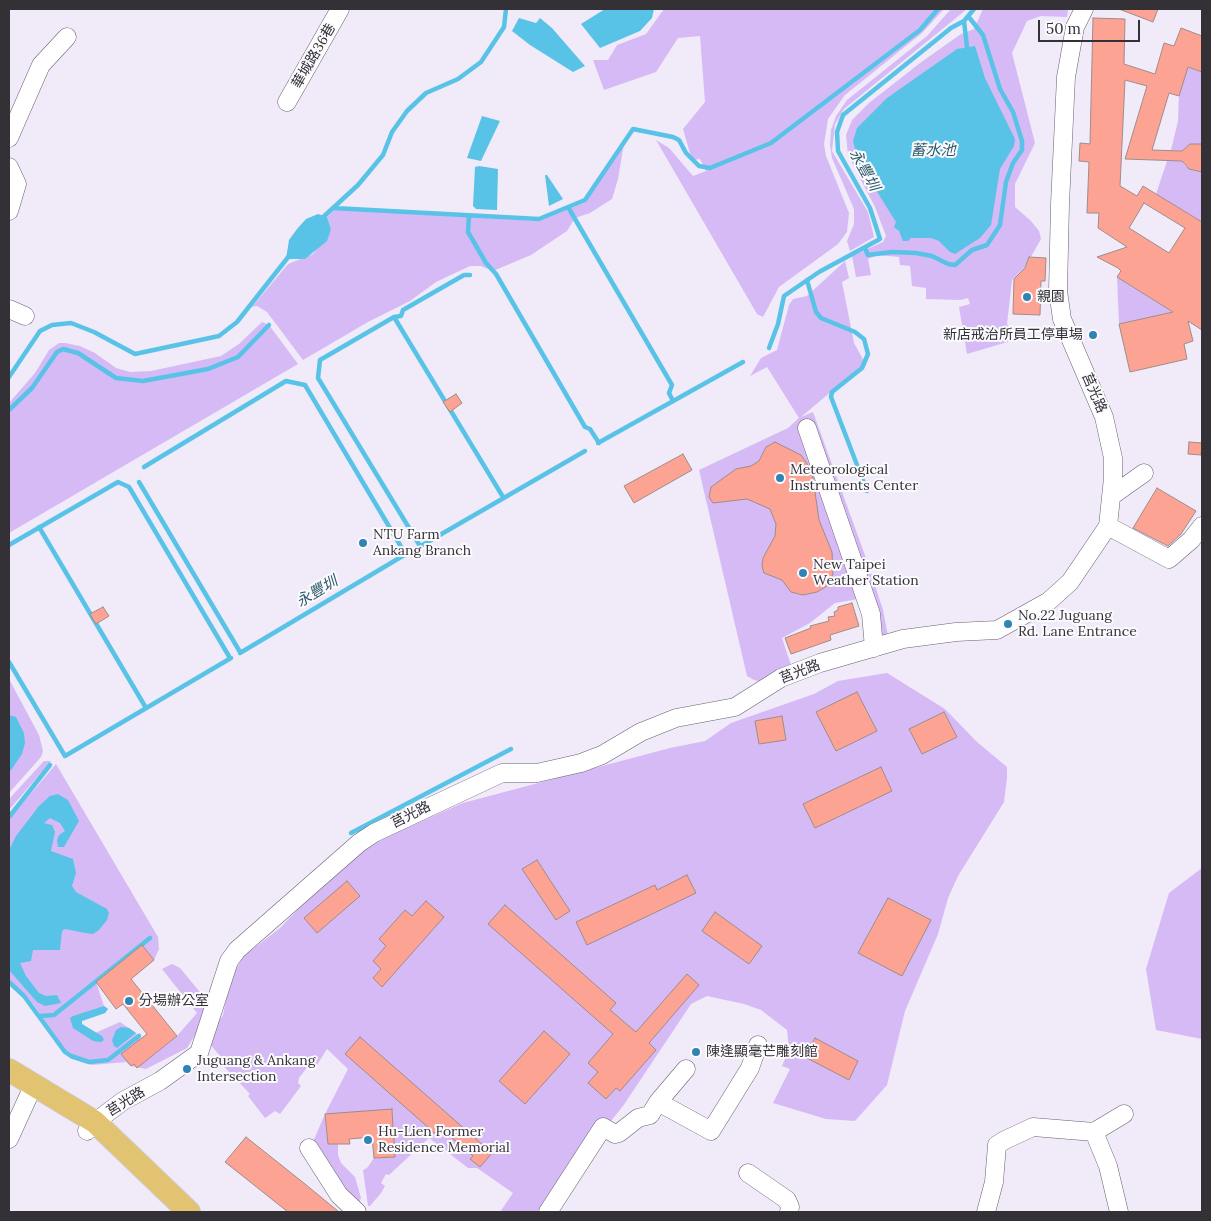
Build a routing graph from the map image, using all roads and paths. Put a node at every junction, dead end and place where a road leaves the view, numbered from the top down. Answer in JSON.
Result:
{"nodes":[{"id":1,"x":340,"y":9,"type":"edge"},
{"id":2,"x":1084,"y":9,"type":"edge"},
{"id":3,"x":67,"y":37,"type":"dead end"},
{"id":4,"x":287,"y":102,"type":"dead end"},
{"id":5,"x":9,"y":138,"type":"edge"},
{"id":6,"x":9,"y":167,"type":"edge"},
{"id":7,"x":9,"y":211,"type":"edge"},
{"id":8,"x":806,"y":428,"type":"dead end"},
{"id":9,"x":1144,"y":473,"type":"dead end"},
{"id":10,"x":1113,"y":495,"type":"junction"},
{"id":11,"x":1108,"y":526,"type":"junction"},
{"id":12,"x":1202,"y":526,"type":"edge"},
{"id":13,"x":874,"y":648,"type":"junction"},
{"id":14,"x":758,"y":1045,"type":"dead end"},
{"id":15,"x":686,"y":1069,"type":"dead end"},
{"id":16,"x":9,"y":1070,"type":"edge"},
{"id":17,"x":9,"y":1084,"type":"edge"},
{"id":18,"x":29,"y":1095,"type":"junction"},
{"id":19,"x":658,"y":1102,"type":"junction"},
{"id":20,"x":1124,"y":1114,"type":"dead end"},
{"id":21,"x":91,"y":1126,"type":"junction"},
{"id":22,"x":1094,"y":1132,"type":"junction"},
{"id":23,"x":9,"y":1139,"type":"edge"},
{"id":24,"x":309,"y":1148,"type":"dead end"},
{"id":25,"x":748,"y":1173,"type":"dead end"},
{"id":26,"x":790,"y":1209,"type":"edge"},
{"id":27,"x":176,"y":1212,"type":"edge"},
{"id":28,"x":189,"y":1212,"type":"edge"},
{"id":29,"x":357,"y":1212,"type":"edge"},
{"id":30,"x":548,"y":1212,"type":"edge"},
{"id":31,"x":986,"y":1212,"type":"edge"},
{"id":32,"x":1119,"y":1212,"type":"edge"}],
"edges":[{"from":1,"to":4,"type":"lane","name":"華城路36巷"},
{"from":2,"to":10,"type":"lane","name":"莒光路"},
{"from":3,"to":5,"type":"lane"},
{"from":6,"to":7,"type":"lane"},
{"from":8,"to":13,"type":"lane"},
{"from":9,"to":10,"type":"lane"},
{"from":10,"to":11,"type":"lane","name":"莒光路"},
{"from":11,"to":12,"type":"lane"},
{"from":11,"to":13,"type":"lane","name":"莒光路"},
{"from":13,"to":21,"type":"lane","name":"莒光路"},
{"from":14,"to":19,"type":"lane"},
{"from":15,"to":19,"type":"lane"},
{"from":16,"to":21,"type":"main road"},
{"from":17,"to":18,"type":"main road"},
{"from":18,"to":21,"type":"main road"},
{"from":18,"to":23,"type":"lane"},
{"from":19,"to":30,"type":"lane"},
{"from":20,"to":22,"type":"lane"},
{"from":21,"to":27,"type":"main road"},
{"from":21,"to":28,"type":"main road"},
{"from":22,"to":31,"type":"lane"},
{"from":22,"to":32,"type":"lane"},
{"from":24,"to":29,"type":"lane"},
{"from":25,"to":26,"type":"lane"}]}
